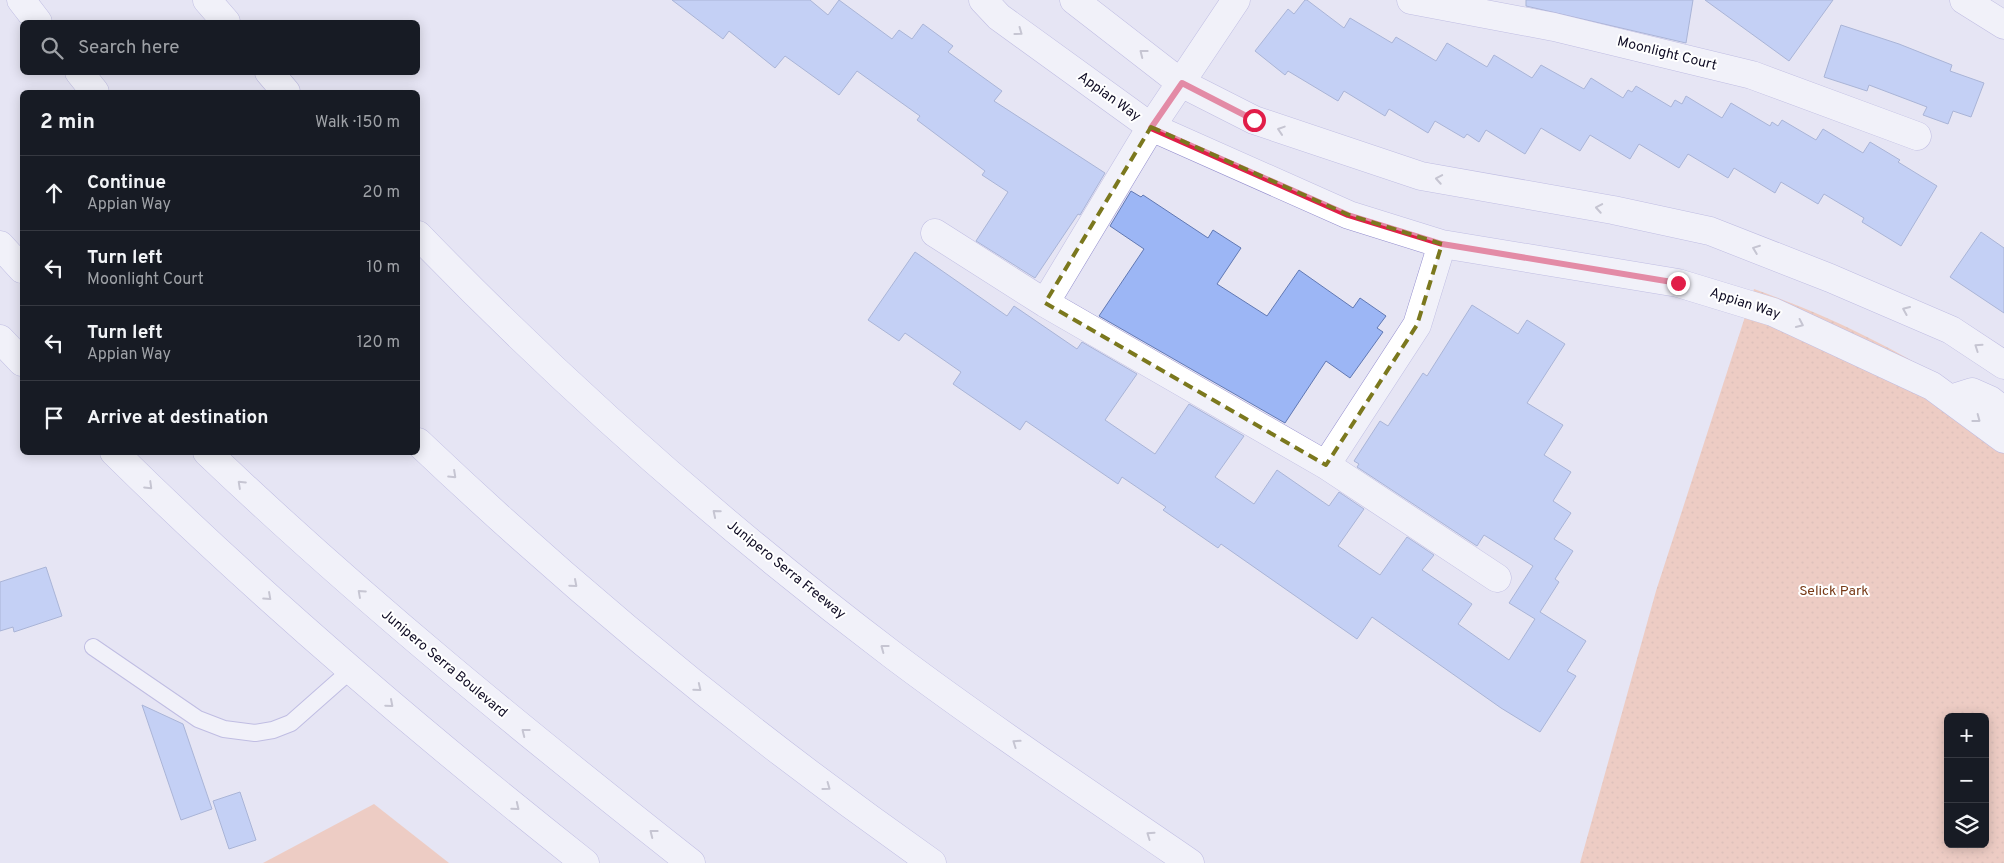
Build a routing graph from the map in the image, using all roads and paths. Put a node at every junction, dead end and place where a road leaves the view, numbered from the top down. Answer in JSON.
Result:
{"nodes":[{"id":1,"x":21,"y":0,"type":"edge"},
{"id":2,"x":207,"y":0,"type":"edge"},
{"id":3,"x":983,"y":0,"type":"edge"},
{"id":4,"x":1074,"y":0,"type":"edge"},
{"id":5,"x":1236,"y":0,"type":"edge"},
{"id":6,"x":1411,"y":0,"type":"edge"},
{"id":7,"x":1964,"y":0,"type":"edge"},
{"id":8,"x":36,"y":20,"type":"edge"},
{"id":9,"x":224,"y":20,"type":"edge"},
{"id":10,"x":2004,"y":25,"type":"edge"},
{"id":11,"x":81,"y":75,"type":"edge"},
{"id":12,"x":272,"y":75,"type":"edge"},
{"id":13,"x":1182,"y":83,"type":"junction"},
{"id":14,"x":93,"y":90,"type":"edge"},
{"id":15,"x":284,"y":90,"type":"edge"},
{"id":16,"x":1151,"y":128,"type":"junction"},
{"id":17,"x":1917,"y":136,"type":"dead end"},
{"id":18,"x":935,"y":233,"type":"dead end"},
{"id":19,"x":420,"y":237,"type":"edge"},
{"id":20,"x":1442,"y":244,"type":"junction"},
{"id":21,"x":0,"y":246,"type":"edge"},
{"id":22,"x":20,"y":267,"type":"edge"},
{"id":23,"x":1046,"y":303,"type":"junction"},
{"id":24,"x":0,"y":339,"type":"edge"},
{"id":25,"x":20,"y":360,"type":"edge"},
{"id":26,"x":2004,"y":365,"type":"edge"},
{"id":27,"x":1950,"y":399,"type":"junction"},
{"id":28,"x":2004,"y":411,"type":"edge"},
{"id":29,"x":2004,"y":440,"type":"edge"},
{"id":30,"x":420,"y":444,"type":"edge"},
{"id":31,"x":117,"y":455,"type":"edge"},
{"id":32,"x":210,"y":455,"type":"edge"},
{"id":33,"x":1326,"y":466,"type":"junction"},
{"id":34,"x":1496,"y":578,"type":"dead end"},
{"id":35,"x":93,"y":648,"type":"dead end"},
{"id":36,"x":351,"y":670,"type":"junction"},
{"id":37,"x":586,"y":863,"type":"edge"},
{"id":38,"x":691,"y":863,"type":"edge"},
{"id":39,"x":932,"y":863,"type":"edge"},
{"id":40,"x":1190,"y":863,"type":"edge"}],
"edges":[{"from":1,"to":8,"type":"main road"},
{"from":2,"to":9,"type":"main road"},
{"from":3,"to":16,"type":"main road","name":"Appian Way","one_way":true},
{"from":13,"to":4,"type":"main road","one_way":true},
{"from":5,"to":13,"type":"main road"},
{"from":6,"to":17,"type":"main road","name":"Moonlight Court"},
{"from":7,"to":10,"type":"main road"},
{"from":11,"to":14,"type":"main road"},
{"from":12,"to":15,"type":"main road"},
{"from":13,"to":16,"type":"main road"},
{"from":26,"to":13,"type":"main road","one_way":true},
{"from":16,"to":20,"type":"main road","name":"Appian Way"},
{"from":16,"to":23,"type":"main road"},
{"from":18,"to":23,"type":"main road"},
{"from":40,"to":19,"type":"main road","name":"Junipero Serra Freeway","one_way":true},
{"from":20,"to":27,"type":"main road","name":"Appian Way","one_way":true},
{"from":20,"to":33,"type":"main road"},
{"from":21,"to":22,"type":"main road"},
{"from":23,"to":33,"type":"main road"},
{"from":24,"to":25,"type":"main road"},
{"from":27,"to":28,"type":"main road"},
{"from":27,"to":29,"type":"main road","name":"Appian Way","one_way":true},
{"from":30,"to":39,"type":"main road","one_way":true},
{"from":31,"to":36,"type":"main road","one_way":true},
{"from":38,"to":32,"type":"main road","name":"Junipero Serra Boulevard","one_way":true},
{"from":33,"to":34,"type":"main road"},
{"from":35,"to":36,"type":"lane"},
{"from":36,"to":37,"type":"main road","one_way":true}]}
